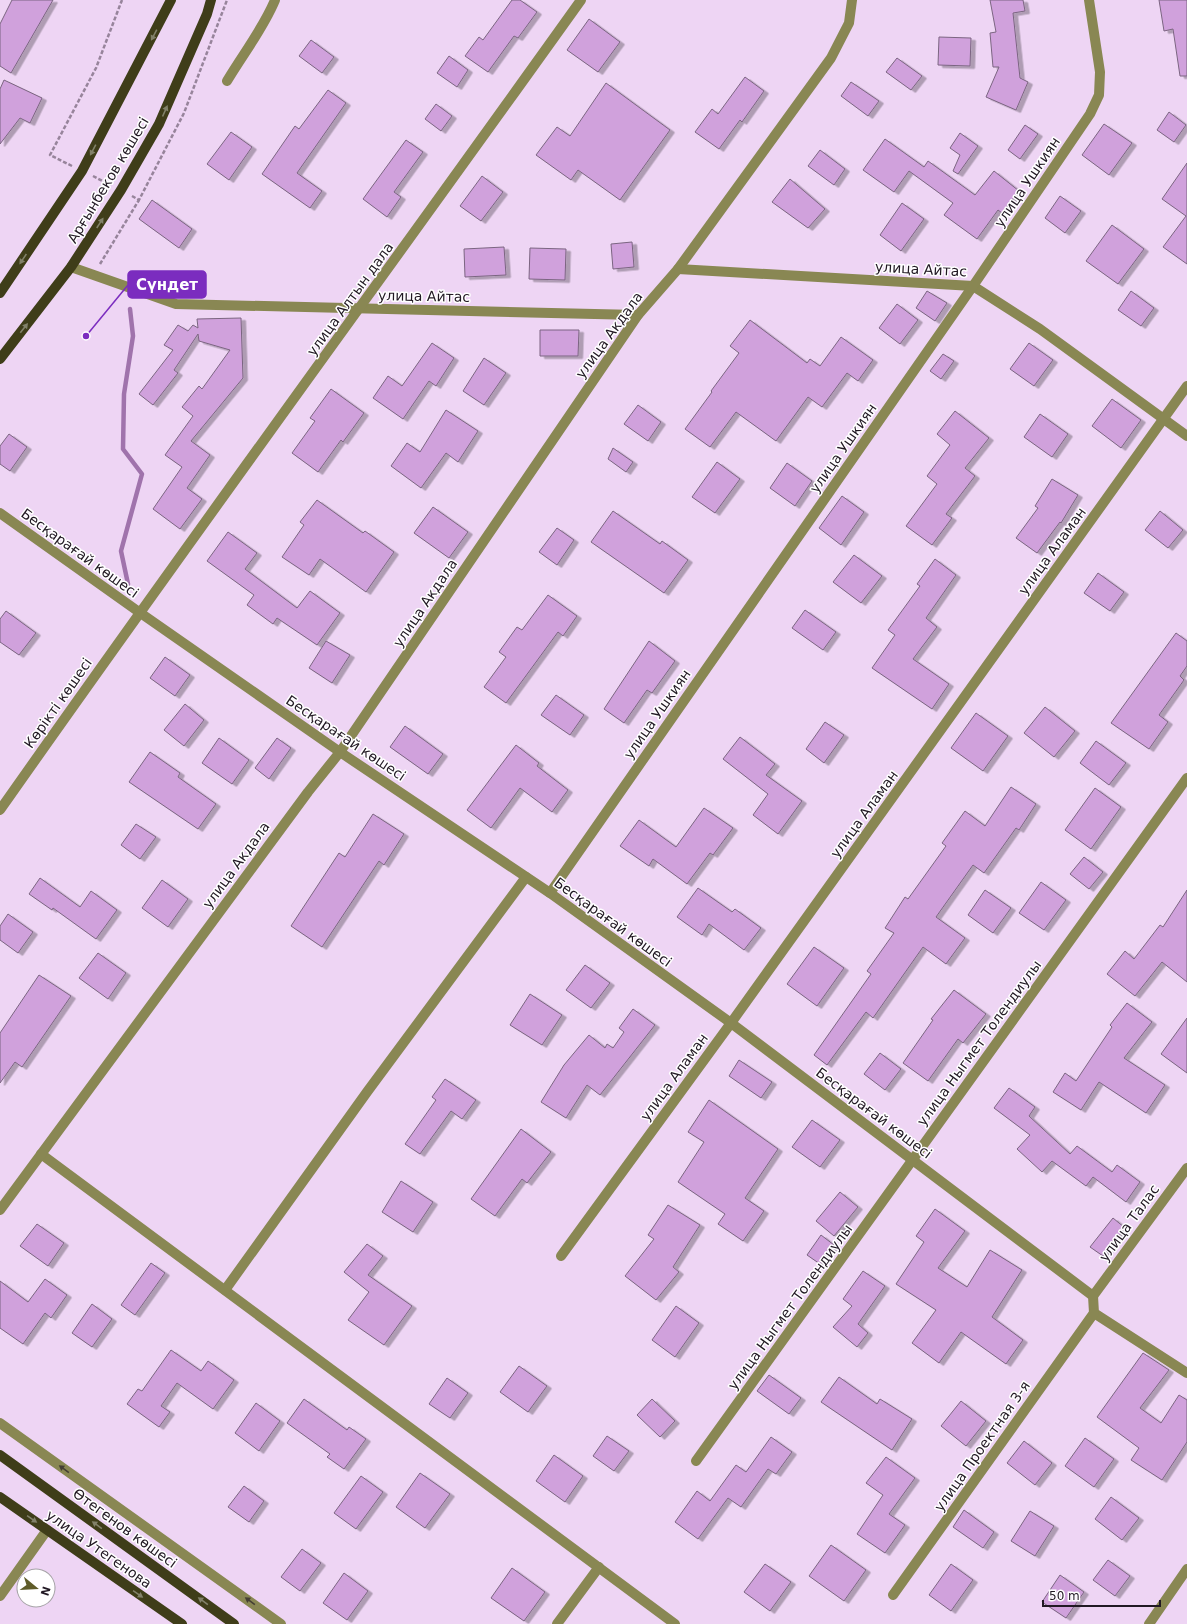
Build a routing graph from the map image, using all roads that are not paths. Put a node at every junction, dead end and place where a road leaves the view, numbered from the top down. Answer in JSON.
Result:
{"nodes":[{"id":1,"x":171,"y":0,"type":"edge"},
{"id":2,"x":212,"y":0,"type":"edge"},
{"id":3,"x":275,"y":0,"type":"edge"},
{"id":4,"x":581,"y":0,"type":"edge"},
{"id":5,"x":852,"y":0,"type":"edge"},
{"id":6,"x":1089,"y":0,"type":"edge"},
{"id":7,"x":227,"y":82,"type":"dead end"},
{"id":8,"x":71,"y":267,"type":"junction"},
{"id":9,"x":678,"y":269,"type":"junction"},
{"id":10,"x":974,"y":286,"type":"junction"},
{"id":11,"x":0,"y":293,"type":"edge"},
{"id":12,"x":360,"y":309,"type":"junction"},
{"id":13,"x":638,"y":315,"type":"junction"},
{"id":14,"x":0,"y":359,"type":"edge"},
{"id":15,"x":1187,"y":386,"type":"edge"},
{"id":16,"x":1164,"y":419,"type":"junction"},
{"id":17,"x":1187,"y":436,"type":"edge"},
{"id":18,"x":0,"y":513,"type":"edge"},
{"id":19,"x":139,"y":612,"type":"junction"},
{"id":20,"x":340,"y":752,"type":"junction"},
{"id":21,"x":1187,"y":778,"type":"edge"},
{"id":22,"x":0,"y":810,"type":"edge"},
{"id":23,"x":526,"y":877,"type":"junction"},
{"id":24,"x":550,"y":893,"type":"junction"},
{"id":25,"x":731,"y":1024,"type":"junction"},
{"id":26,"x":41,"y":1154,"type":"junction"},
{"id":27,"x":913,"y":1160,"type":"junction"},
{"id":28,"x":1187,"y":1168,"type":"edge"},
{"id":29,"x":0,"y":1210,"type":"edge"},
{"id":30,"x":560,"y":1256,"type":"dead end"},
{"id":31,"x":225,"y":1290,"type":"junction"},
{"id":32,"x":1093,"y":1296,"type":"junction"},
{"id":33,"x":1094,"y":1313,"type":"junction"},
{"id":34,"x":1187,"y":1373,"type":"edge"},
{"id":35,"x":0,"y":1423,"type":"edge"},
{"id":36,"x":0,"y":1455,"type":"edge"},
{"id":37,"x":696,"y":1461,"type":"dead end"},
{"id":38,"x":0,"y":1497,"type":"edge"},
{"id":39,"x":47,"y":1530,"type":"junction"},
{"id":40,"x":599,"y":1567,"type":"junction"},
{"id":41,"x":1187,"y":1569,"type":"edge"},
{"id":42,"x":893,"y":1595,"type":"dead end"},
{"id":43,"x":0,"y":1596,"type":"edge"},
{"id":44,"x":182,"y":1624,"type":"edge"},
{"id":45,"x":234,"y":1624,"type":"edge"},
{"id":46,"x":281,"y":1624,"type":"edge"},
{"id":47,"x":557,"y":1624,"type":"edge"},
{"id":48,"x":675,"y":1624,"type":"edge"},
{"id":49,"x":1149,"y":1624,"type":"edge"}],
"edges":[{"from":1,"to":11,"type":"main road","name":"Арғынбеков көшесі","one_way":true},
{"from":8,"to":2,"type":"main road","name":"Арғынбеков көшесі","one_way":true},
{"from":3,"to":7,"type":"street"},
{"from":4,"to":12,"type":"street","name":"улица Алтын дала"},
{"from":5,"to":9,"type":"street","name":"улица Акдала"},
{"from":6,"to":10,"type":"street","name":"улица Ушкиян"},
{"from":8,"to":12,"type":"street","name":"улица Айтас"},
{"from":14,"to":8,"type":"main road","name":"Арғынбеков көшесі","one_way":true},
{"from":9,"to":10,"type":"street","name":"улица Айтас"},
{"from":9,"to":13,"type":"street","name":"улица Акдала"},
{"from":10,"to":16,"type":"street","name":"улица Айтас"},
{"from":10,"to":24,"type":"street","name":"улица Ушкиян"},
{"from":12,"to":13,"type":"street","name":"улица Айтас"},
{"from":12,"to":19,"type":"street","name":"улица Алтын дала"},
{"from":13,"to":20,"type":"street","name":"улица Акдала"},
{"from":15,"to":16,"type":"street","name":"улица Аламан"},
{"from":16,"to":17,"type":"street","name":"улица Айтас"},
{"from":16,"to":25,"type":"street","name":"улица Аламан"},
{"from":18,"to":19,"type":"street","name":"Бесқарағай көшесі"},
{"from":19,"to":20,"type":"street","name":"Бесқарағай көшесі"},
{"from":19,"to":22,"type":"street","name":"Көрікті көшесі"},
{"from":20,"to":23,"type":"street","name":"Бесқарағай көшесі"},
{"from":20,"to":26,"type":"street","name":"улица Акдала"},
{"from":21,"to":27,"type":"street","name":"улица Ныгмет Толендиулы"},
{"from":23,"to":24,"type":"street","name":"Бесқарағай көшесі"},
{"from":23,"to":31,"type":"street"},
{"from":24,"to":25,"type":"street","name":"Бесқарағай көшесі"},
{"from":25,"to":27,"type":"street","name":"Бесқарағай көшесі"},
{"from":25,"to":30,"type":"street","name":"улица Аламан"},
{"from":26,"to":29,"type":"street","name":"улица Акдала"},
{"from":26,"to":31,"type":"street"},
{"from":27,"to":32,"type":"street","name":"Бесқарағай көшесі"},
{"from":27,"to":37,"type":"street","name":"улица Ныгмет Толендиулы"},
{"from":28,"to":32,"type":"street","name":"улица Талас"},
{"from":31,"to":40,"type":"street"},
{"from":32,"to":33,"type":"street"},
{"from":33,"to":34,"type":"street"},
{"from":33,"to":42,"type":"street","name":"улица Проектная 3-я"},
{"from":46,"to":35,"type":"street","one_way":true},
{"from":45,"to":36,"type":"main road","name":"Өтегенов көшесі","one_way":true},
{"from":38,"to":39,"type":"main road","name":"улица Утегенова","one_way":true},
{"from":39,"to":43,"type":"street"},
{"from":39,"to":44,"type":"main road","name":"улица Утегенова","one_way":true},
{"from":40,"to":47,"type":"street"},
{"from":40,"to":48,"type":"street"},
{"from":41,"to":49,"type":"street"}]}
